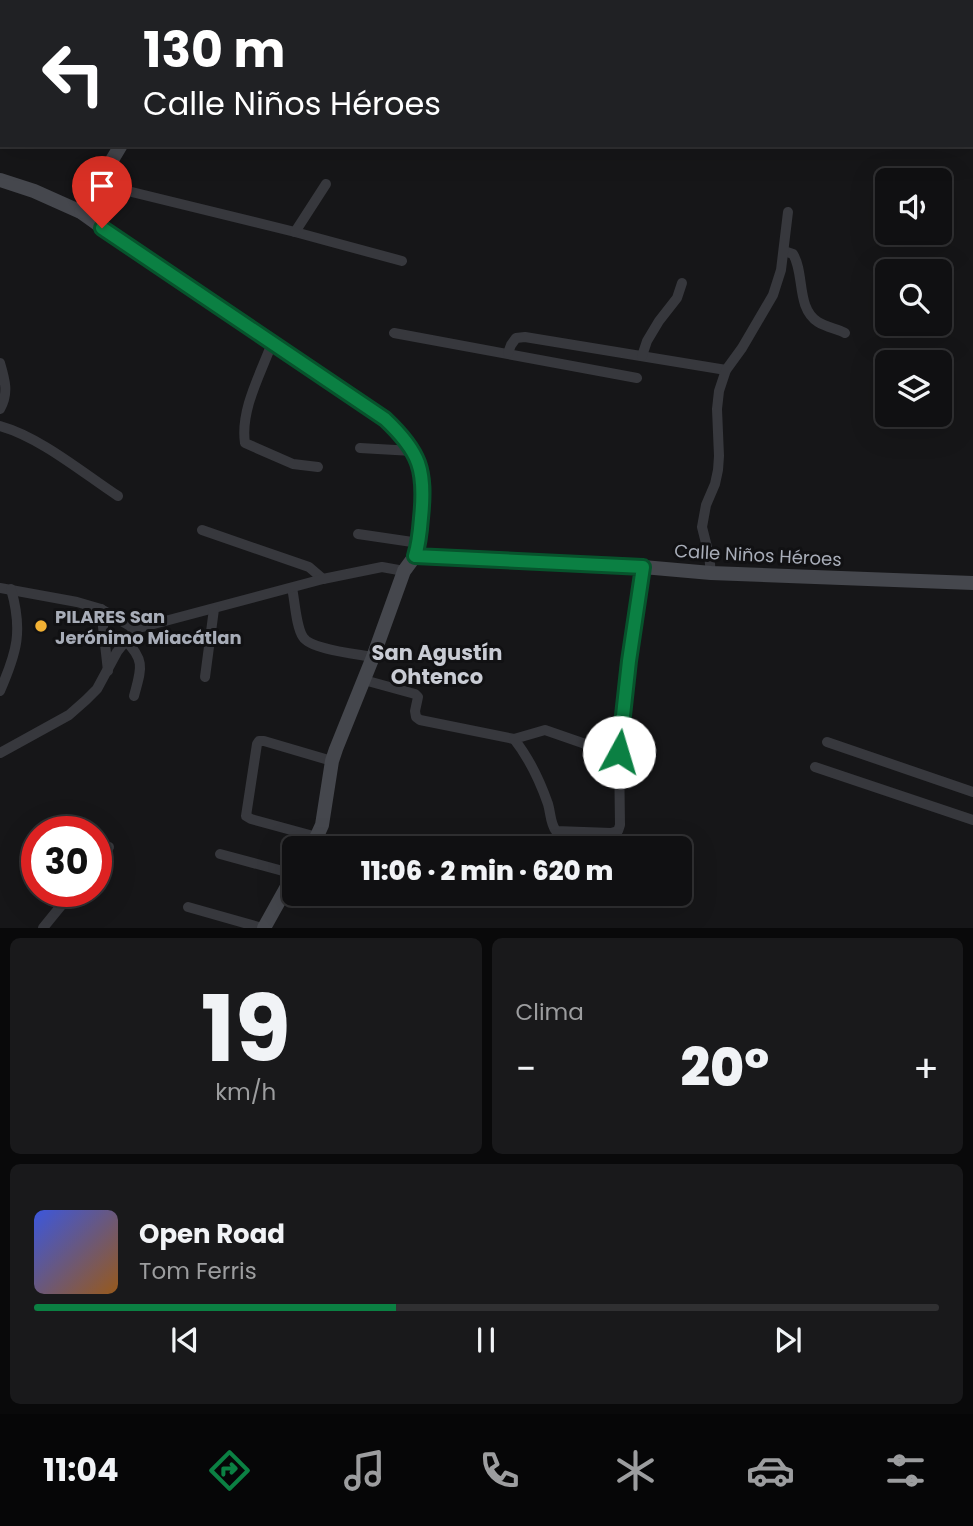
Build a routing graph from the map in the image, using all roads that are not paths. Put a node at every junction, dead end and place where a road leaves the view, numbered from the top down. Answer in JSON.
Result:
{"nodes":[{"id":1,"x":120,"y":147,"type":"edge"},
{"id":2,"x":0,"y":180,"type":"edge"},
{"id":3,"x":99,"y":184,"type":"junction"},
{"id":4,"x":326,"y":184,"type":"dead end"},
{"id":5,"x":81,"y":212,"type":"junction"},
{"id":6,"x":788,"y":212,"type":"dead end"},
{"id":7,"x":295,"y":232,"type":"junction"},
{"id":8,"x":785,"y":251,"type":"junction"},
{"id":9,"x":402,"y":261,"type":"dead end"},
{"id":10,"x":682,"y":284,"type":"dead end"},
{"id":11,"x":394,"y":333,"type":"dead end"},
{"id":12,"x":845,"y":333,"type":"dead end"},
{"id":13,"x":272,"y":343,"type":"junction"},
{"id":14,"x":508,"y":353,"type":"junction"},
{"id":15,"x":642,"y":356,"type":"junction"},
{"id":16,"x":0,"y":363,"type":"edge"},
{"id":17,"x":726,"y":370,"type":"junction"},
{"id":18,"x":636,"y":378,"type":"dead end"},
{"id":19,"x":0,"y":410,"type":"edge"},
{"id":20,"x":0,"y":426,"type":"edge"},
{"id":21,"x":360,"y":448,"type":"dead end"},
{"id":22,"x":413,"y":451,"type":"junction"},
{"id":23,"x":318,"y":467,"type":"dead end"},
{"id":24,"x":118,"y":496,"type":"dead end"},
{"id":25,"x":201,"y":530,"type":"dead end"},
{"id":26,"x":358,"y":534,"type":"dead end"},
{"id":27,"x":417,"y":550,"type":"junction"},
{"id":28,"x":643,"y":567,"type":"junction"},
{"id":29,"x":404,"y":571,"type":"junction"},
{"id":30,"x":711,"y":573,"type":"junction"},
{"id":31,"x":323,"y":579,"type":"junction"},
{"id":32,"x":973,"y":583,"type":"edge"},
{"id":33,"x":292,"y":587,"type":"junction"},
{"id":34,"x":3,"y":588,"type":"edge"},
{"id":35,"x":214,"y":608,"type":"junction"},
{"id":36,"x":101,"y":609,"type":"junction"},
{"id":37,"x":135,"y":629,"type":"junction"},
{"id":38,"x":125,"y":640,"type":"junction"},
{"id":39,"x":373,"y":657,"type":"junction"},
{"id":40,"x":108,"y":671,"type":"junction"},
{"id":41,"x":205,"y":677,"type":"dead end"},
{"id":42,"x":364,"y":680,"type":"junction"},
{"id":43,"x":0,"y":691,"type":"edge"},
{"id":44,"x":134,"y":696,"type":"dead end"},
{"id":45,"x":514,"y":739,"type":"junction"},
{"id":46,"x":827,"y":742,"type":"dead end"},
{"id":47,"x":619,"y":752,"type":"junction"},
{"id":48,"x":0,"y":754,"type":"edge"},
{"id":49,"x":332,"y":761,"type":"junction"},
{"id":50,"x":815,"y":767,"type":"dead end"},
{"id":51,"x":973,"y":792,"type":"edge"},
{"id":52,"x":973,"y":820,"type":"edge"},
{"id":53,"x":298,"y":836,"type":"edge"},
{"id":54,"x":317,"y":836,"type":"edge"},
{"id":55,"x":220,"y":854,"type":"dead end"},
{"id":56,"x":282,"y":871,"type":"edge"},
{"id":57,"x":282,"y":895,"type":"edge"},
{"id":58,"x":60,"y":907,"type":"edge"},
{"id":59,"x":188,"y":907,"type":"dead end"},
{"id":60,"x":43,"y":928,"type":"edge"},
{"id":61,"x":263,"y":928,"type":"edge"}],
"edges":[{"from":1,"to":3,"type":"street"},
{"from":2,"to":5,"type":"street"},
{"from":3,"to":5,"type":"street"},
{"from":3,"to":7,"type":"street"},
{"from":4,"to":7,"type":"street"},
{"from":5,"to":13,"type":"street"},
{"from":6,"to":8,"type":"street"},
{"from":7,"to":9,"type":"street"},
{"from":8,"to":12,"type":"street"},
{"from":8,"to":17,"type":"street"},
{"from":10,"to":15,"type":"street"},
{"from":11,"to":14,"type":"street"},
{"from":13,"to":22,"type":"street"},
{"from":13,"to":23,"type":"street"},
{"from":14,"to":15,"type":"street"},
{"from":14,"to":18,"type":"street"},
{"from":15,"to":17,"type":"street"},
{"from":16,"to":19,"type":"street"},
{"from":17,"to":30,"type":"street"},
{"from":20,"to":24,"type":"street"},
{"from":21,"to":22,"type":"street"},
{"from":22,"to":27,"type":"street"},
{"from":25,"to":31,"type":"street"},
{"from":26,"to":27,"type":"street"},
{"from":27,"to":28,"type":"street","name":"Calle Niños Héroes"},
{"from":27,"to":29,"type":"street"},
{"from":28,"to":30,"type":"street","name":"Calle Niños Héroes"},
{"from":28,"to":47,"type":"street"},
{"from":29,"to":31,"type":"street"},
{"from":29,"to":39,"type":"street"},
{"from":30,"to":32,"type":"street","name":"Calle Niños Héroes"},
{"from":31,"to":33,"type":"street"},
{"from":33,"to":35,"type":"street"},
{"from":33,"to":39,"type":"street"},
{"from":34,"to":36,"type":"street"},
{"from":34,"to":43,"type":"street"},
{"from":35,"to":37,"type":"street"},
{"from":35,"to":41,"type":"street"},
{"from":36,"to":37,"type":"street"},
{"from":36,"to":40,"type":"street"},
{"from":37,"to":38,"type":"street"},
{"from":38,"to":40,"type":"street"},
{"from":38,"to":44,"type":"street"},
{"from":39,"to":42,"type":"street"},
{"from":40,"to":48,"type":"street"},
{"from":42,"to":45,"type":"street"},
{"from":42,"to":49,"type":"street"},
{"from":45,"to":47,"type":"street"},
{"from":45,"to":47,"type":"street"},
{"from":46,"to":51,"type":"street"},
{"from":49,"to":53,"type":"street"},
{"from":49,"to":54,"type":"street"},
{"from":50,"to":52,"type":"street"},
{"from":55,"to":56,"type":"street"},
{"from":57,"to":61,"type":"street"},
{"from":58,"to":60,"type":"street"},
{"from":59,"to":61,"type":"street"}]}
